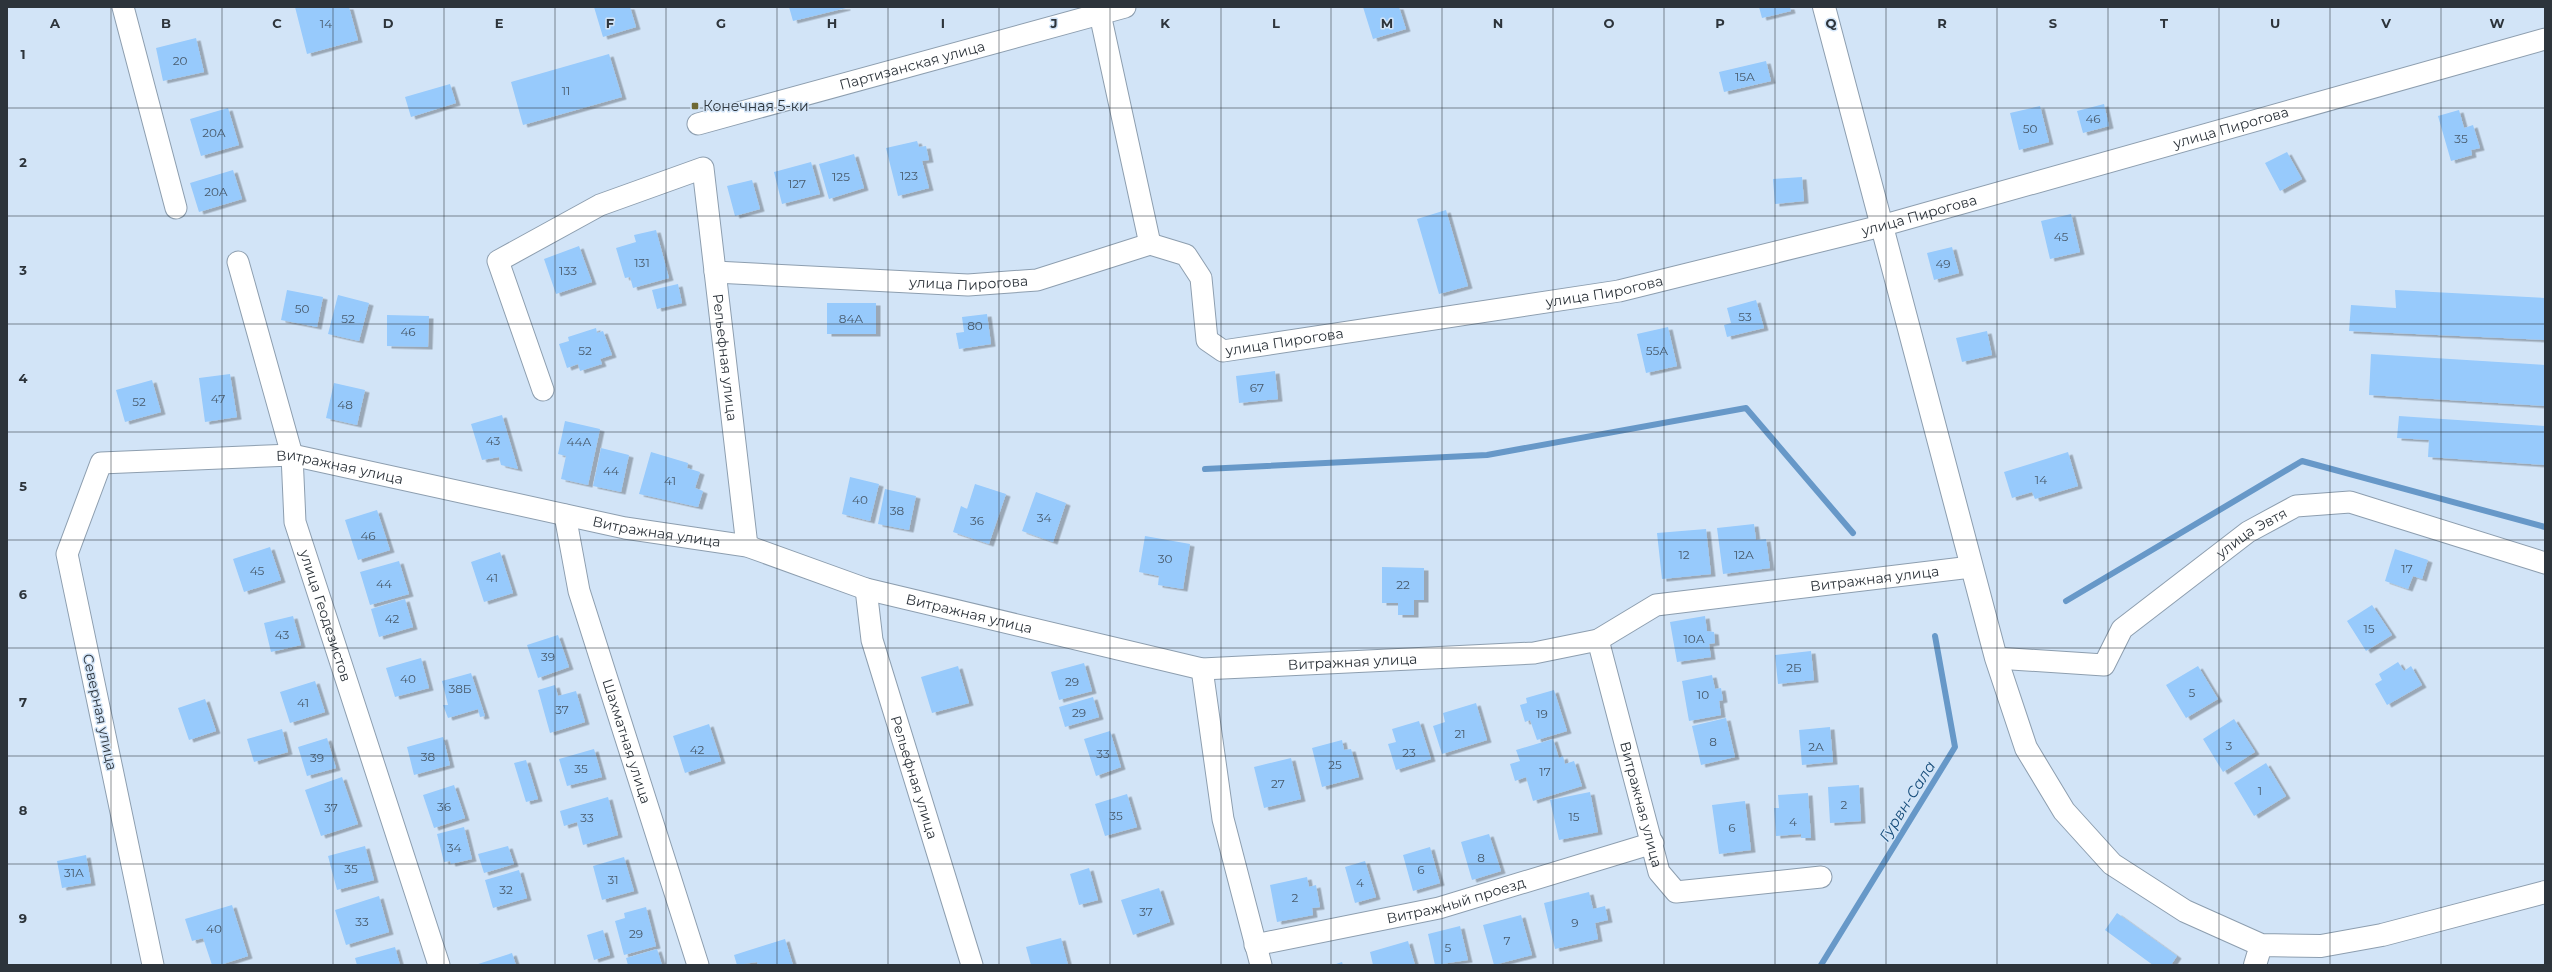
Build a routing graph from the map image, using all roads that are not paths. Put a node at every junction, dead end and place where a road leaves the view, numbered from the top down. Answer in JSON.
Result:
{"nodes":[{"id":1,"x":123,"y":7,"type":"edge"},
{"id":2,"x":1125,"y":7,"type":"edge"},
{"id":3,"x":1824,"y":7,"type":"edge"},
{"id":4,"x":1100,"y":14,"type":"junction"},
{"id":5,"x":2545,"y":39,"type":"edge"},
{"id":6,"x":698,"y":124,"type":"dead end"},
{"id":7,"x":176,"y":208,"type":"dead end"},
{"id":8,"x":1881,"y":226,"type":"junction"},
{"id":9,"x":1150,"y":244,"type":"junction"},
{"id":10,"x":238,"y":262,"type":"dead end"},
{"id":11,"x":715,"y":272,"type":"junction"},
{"id":12,"x":543,"y":390,"type":"dead end"},
{"id":13,"x":292,"y":455,"type":"junction"},
{"id":14,"x":101,"y":463,"type":"joint"},
{"id":15,"x":565,"y":515,"type":"junction"},
{"id":16,"x":747,"y":546,"type":"junction"},
{"id":17,"x":2545,"y":562,"type":"edge"},
{"id":18,"x":1971,"y":567,"type":"junction"},
{"id":19,"x":866,"y":589,"type":"junction"},
{"id":20,"x":1598,"y":640,"type":"junction"},
{"id":21,"x":1996,"y":658,"type":"junction"},
{"id":22,"x":1202,"y":669,"type":"junction"},
{"id":23,"x":1653,"y":843,"type":"junction"},
{"id":24,"x":1821,"y":877,"type":"dead end"},
{"id":25,"x":2544,"y":891,"type":"edge"},
{"id":26,"x":1255,"y":945,"type":"junction"},
{"id":27,"x":2258,"y":955,"type":"edge"},
{"id":28,"x":153,"y":965,"type":"edge"},
{"id":29,"x":439,"y":965,"type":"edge"},
{"id":30,"x":698,"y":965,"type":"edge"},
{"id":31,"x":972,"y":965,"type":"edge"},
{"id":32,"x":1261,"y":965,"type":"edge"}],
"edges":[{"from":1,"to":7,"type":"street"},
{"from":2,"to":4,"type":"street","name":"Партизанская улица"},
{"from":3,"to":8,"type":"main road"},
{"from":4,"to":6,"type":"street","name":"Партизанская улица"},
{"from":4,"to":9,"type":"street"},
{"from":5,"to":8,"type":"street","name":"улица Пирогова"},
{"from":8,"to":9,"type":"street","name":"улица Пирогова"},
{"from":8,"to":18,"type":"main road"},
{"from":9,"to":11,"type":"street","name":"улица Пирогова"},
{"from":10,"to":13,"type":"street","name":"улица Геодезистов"},
{"from":11,"to":12,"type":"street","name":"Рельефная улица"},
{"from":11,"to":16,"type":"street","name":"Рельефная улица"},
{"from":13,"to":14,"type":"street","name":"Витражная улица"},
{"from":13,"to":15,"type":"street","name":"Витражная улица"},
{"from":13,"to":29,"type":"street","name":"улица Геодезистов"},
{"from":14,"to":28,"type":"street","name":"Северная улица"},
{"from":15,"to":16,"type":"street","name":"Витражная улица"},
{"from":15,"to":30,"type":"street","name":"Шахматная улица"},
{"from":16,"to":19,"type":"street","name":"Витражная улица"},
{"from":17,"to":21,"type":"street","name":"улица Эвтя"},
{"from":18,"to":20,"type":"street","name":"Витражная улица"},
{"from":18,"to":21,"type":"main road"},
{"from":19,"to":22,"type":"street","name":"Витражная улица"},
{"from":19,"to":31,"type":"street","name":"Рельефная улица"},
{"from":20,"to":22,"type":"street","name":"Витражная улица"},
{"from":20,"to":23,"type":"street","name":"Витражная улица"},
{"from":21,"to":27,"type":"main road"},
{"from":22,"to":26,"type":"street"},
{"from":23,"to":24,"type":"street","name":"Витражная улица"},
{"from":23,"to":26,"type":"street","name":"Витражный проезд"},
{"from":25,"to":27,"type":"main road"},
{"from":26,"to":32,"type":"street"}]}
